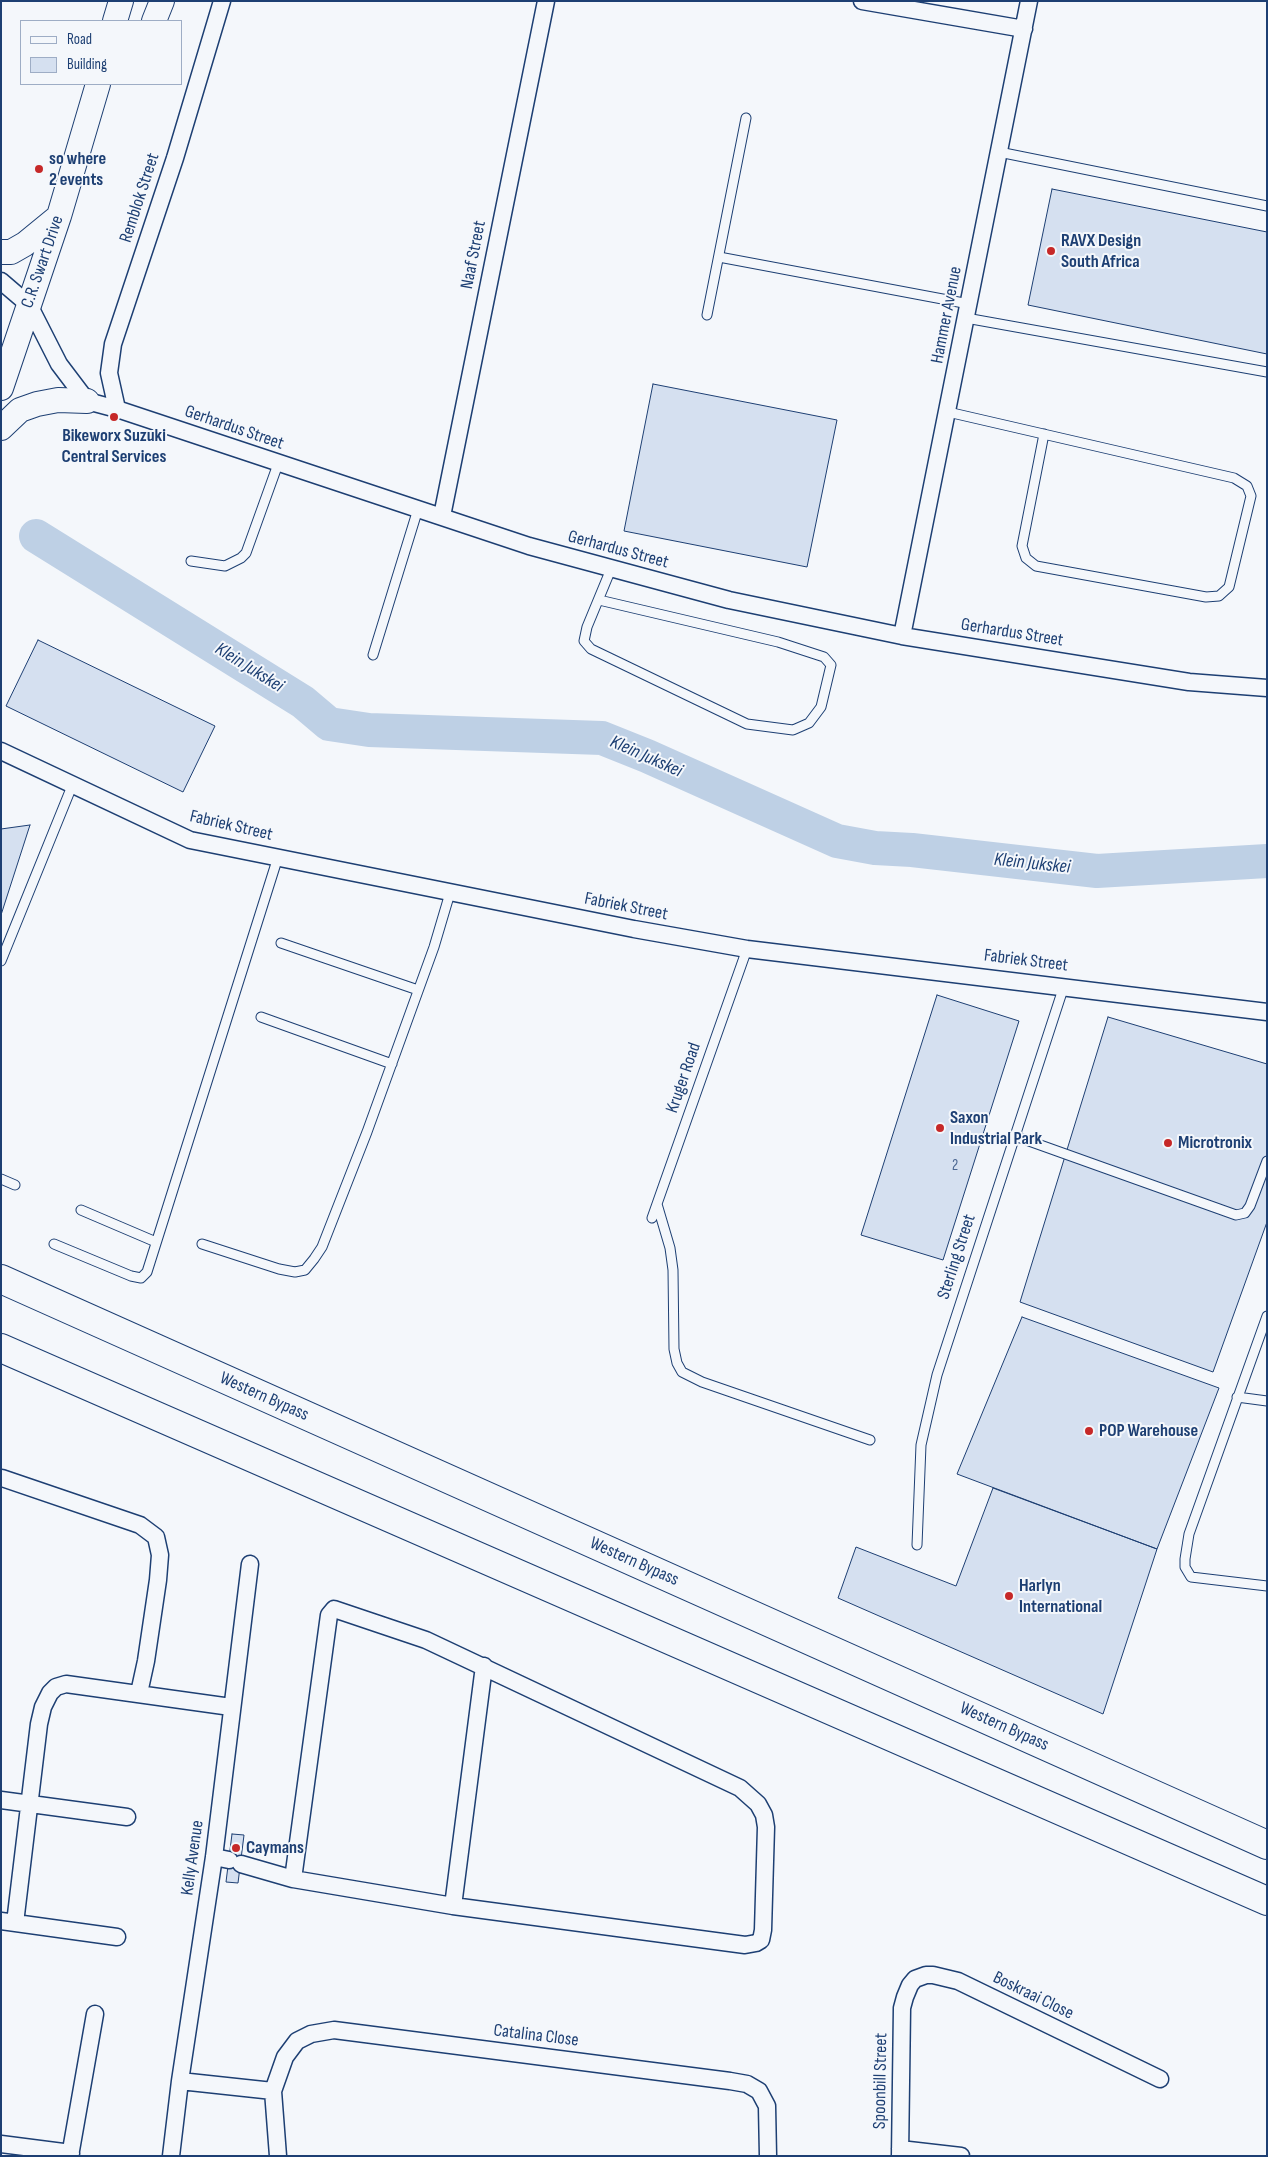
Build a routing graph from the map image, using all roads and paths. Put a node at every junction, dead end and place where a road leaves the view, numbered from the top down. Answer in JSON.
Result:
{"nodes":[{"id":1,"x":121,"y":1,"type":"edge"},
{"id":2,"x":162,"y":1,"type":"edge"},
{"id":3,"x":222,"y":1,"type":"edge"},
{"id":4,"x":546,"y":1,"type":"edge"},
{"id":5,"x":862,"y":1,"type":"edge"},
{"id":6,"x":1029,"y":1,"type":"edge"},
{"id":7,"x":115,"y":20,"type":"edge"},
{"id":8,"x":154,"y":20,"type":"edge"},
{"id":9,"x":1024,"y":29,"type":"junction"},
{"id":10,"x":113,"y":85,"type":"edge"},
{"id":11,"x":95,"y":95,"type":"edge"},
{"id":12,"x":746,"y":118,"type":"dead end"},
{"id":13,"x":999,"y":152,"type":"junction"},
{"id":14,"x":1267,"y":206,"type":"edge"},
{"id":15,"x":59,"y":216,"type":"junction"},
{"id":16,"x":1,"y":252,"type":"edge"},
{"id":17,"x":719,"y":256,"type":"junction"},
{"id":18,"x":1,"y":281,"type":"edge"},
{"id":19,"x":29,"y":305,"type":"junction"},
{"id":20,"x":968,"y":311,"type":"junction"},
{"id":21,"x":707,"y":316,"type":"dead end"},
{"id":22,"x":1267,"y":372,"type":"edge"},
{"id":23,"x":1,"y":388,"type":"edge"},
{"id":24,"x":87,"y":401,"type":"junction"},
{"id":25,"x":117,"y":409,"type":"junction"},
{"id":26,"x":948,"y":412,"type":"junction"},
{"id":27,"x":1,"y":428,"type":"edge"},
{"id":28,"x":1044,"y":434,"type":"junction"},
{"id":29,"x":278,"y":464,"type":"junction"},
{"id":30,"x":418,"y":509,"type":"junction"},
{"id":31,"x":442,"y":516,"type":"junction"},
{"id":32,"x":190,"y":561,"type":"dead end"},
{"id":33,"x":611,"y":569,"type":"junction"},
{"id":34,"x":598,"y":600,"type":"junction"},
{"id":35,"x":902,"y":636,"type":"junction"},
{"id":36,"x":373,"y":655,"type":"dead end"},
{"id":37,"x":1267,"y":688,"type":"edge"},
{"id":38,"x":1,"y":752,"type":"edge"},
{"id":39,"x":72,"y":786,"type":"junction"},
{"id":40,"x":278,"y":857,"type":"junction"},
{"id":41,"x":450,"y":893,"type":"junction"},
{"id":42,"x":281,"y":943,"type":"dead end"},
{"id":43,"x":747,"y":949,"type":"junction"},
{"id":44,"x":1,"y":961,"type":"edge"},
{"id":45,"x":1064,"y":986,"type":"junction"},
{"id":46,"x":418,"y":990,"type":"junction"},
{"id":47,"x":1267,"y":1012,"type":"edge"},
{"id":48,"x":261,"y":1017,"type":"dead end"},
{"id":49,"x":392,"y":1064,"type":"junction"},
{"id":50,"x":1015,"y":1136,"type":"junction"},
{"id":51,"x":1267,"y":1161,"type":"edge"},
{"id":52,"x":1,"y":1179,"type":"edge"},
{"id":53,"x":15,"y":1185,"type":"dead end"},
{"id":54,"x":657,"y":1204,"type":"junction"},
{"id":55,"x":82,"y":1210,"type":"dead end"},
{"id":56,"x":652,"y":1218,"type":"dead end"},
{"id":57,"x":156,"y":1242,"type":"junction"},
{"id":58,"x":54,"y":1244,"type":"dead end"},
{"id":59,"x":202,"y":1244,"type":"dead end"},
{"id":60,"x":1,"y":1279,"type":"edge"},
{"id":61,"x":1267,"y":1316,"type":"edge"},
{"id":62,"x":1,"y":1348,"type":"edge"},
{"id":63,"x":1237,"y":1397,"type":"junction"},
{"id":64,"x":1267,"y":1401,"type":"edge"},
{"id":65,"x":870,"y":1440,"type":"dead end"},
{"id":66,"x":2,"y":1478,"type":"edge"},
{"id":67,"x":917,"y":1545,"type":"dead end"},
{"id":68,"x":250,"y":1564,"type":"dead end"},
{"id":69,"x":1267,"y":1586,"type":"edge"},
{"id":70,"x":484,"y":1666,"type":"junction"},
{"id":71,"x":139,"y":1693,"type":"junction"},
{"id":72,"x":232,"y":1707,"type":"junction"},
{"id":73,"x":1,"y":1800,"type":"edge"},
{"id":74,"x":30,"y":1803,"type":"junction"},
{"id":75,"x":127,"y":1817,"type":"dead end"},
{"id":76,"x":1267,"y":1845,"type":"edge"},
{"id":77,"x":228,"y":1860,"type":"junction"},
{"id":78,"x":293,"y":1879,"type":"junction"},
{"id":79,"x":1267,"y":1901,"type":"edge"},
{"id":80,"x":453,"y":1906,"type":"junction"},
{"id":81,"x":8,"y":1922,"type":"edge"},
{"id":82,"x":117,"y":1937,"type":"dead end"},
{"id":83,"x":902,"y":2008,"type":"joint"},
{"id":84,"x":95,"y":2014,"type":"dead end"},
{"id":85,"x":1160,"y":2079,"type":"dead end"},
{"id":86,"x":180,"y":2081,"type":"junction"},
{"id":87,"x":273,"y":2091,"type":"junction"},
{"id":88,"x":1,"y":2144,"type":"edge"},
{"id":89,"x":900,"y":2152,"type":"edge"},
{"id":90,"x":71,"y":2154,"type":"edge"},
{"id":91,"x":171,"y":2156,"type":"edge"},
{"id":92,"x":278,"y":2156,"type":"edge"},
{"id":93,"x":768,"y":2156,"type":"edge"},
{"id":94,"x":961,"y":2156,"type":"edge"}],
"edges":[{"from":1,"to":7,"type":"street"},
{"from":2,"to":8,"type":"street"},
{"from":3,"to":25,"type":"street","name":"Remblok Street"},
{"from":4,"to":31,"type":"street","name":"Naaf Street"},
{"from":5,"to":9,"type":"street"},
{"from":6,"to":9,"type":"street","name":"Hammer Avenue"},
{"from":9,"to":13,"type":"street","name":"Hammer Avenue"},
{"from":10,"to":11,"type":"street","name":"C.R. Swart Drive"},
{"from":11,"to":15,"type":"street","name":"C.R. Swart Drive"},
{"from":12,"to":17,"type":"lane"},
{"from":13,"to":14,"type":"lane"},
{"from":13,"to":20,"type":"street","name":"Hammer Avenue"},
{"from":15,"to":16,"type":"street"},
{"from":15,"to":19,"type":"street","name":"C.R. Swart Drive"},
{"from":17,"to":20,"type":"lane"},
{"from":17,"to":21,"type":"lane"},
{"from":18,"to":19,"type":"street"},
{"from":19,"to":23,"type":"street","name":"C.R. Swart Drive"},
{"from":19,"to":24,"type":"street"},
{"from":20,"to":22,"type":"lane"},
{"from":20,"to":26,"type":"street","name":"Hammer Avenue"},
{"from":24,"to":25,"type":"street","name":"Gerhardus Street"},
{"from":24,"to":27,"type":"street"},
{"from":25,"to":29,"type":"street","name":"Gerhardus Street"},
{"from":26,"to":28,"type":"lane"},
{"from":26,"to":35,"type":"street","name":"Hammer Avenue"},
{"from":28,"to":28,"type":"lane"},
{"from":29,"to":30,"type":"street","name":"Gerhardus Street"},
{"from":29,"to":32,"type":"lane"},
{"from":30,"to":31,"type":"street","name":"Gerhardus Street"},
{"from":30,"to":36,"type":"lane"},
{"from":31,"to":33,"type":"street","name":"Gerhardus Street"},
{"from":33,"to":34,"type":"lane"},
{"from":33,"to":35,"type":"street","name":"Gerhardus Street"},
{"from":34,"to":34,"type":"lane"},
{"from":35,"to":37,"type":"street","name":"Gerhardus Street"},
{"from":38,"to":39,"type":"street","name":"Fabriek Street"},
{"from":39,"to":40,"type":"street","name":"Fabriek Street"},
{"from":39,"to":44,"type":"lane"},
{"from":40,"to":41,"type":"street","name":"Fabriek Street"},
{"from":40,"to":57,"type":"lane"},
{"from":41,"to":43,"type":"street","name":"Fabriek Street"},
{"from":41,"to":46,"type":"lane"},
{"from":42,"to":46,"type":"lane"},
{"from":43,"to":45,"type":"street","name":"Fabriek Street"},
{"from":43,"to":54,"type":"lane","name":"Kruger Road"},
{"from":45,"to":47,"type":"street","name":"Fabriek Street"},
{"from":45,"to":50,"type":"lane","name":"Sterling Street"},
{"from":46,"to":49,"type":"lane"},
{"from":48,"to":49,"type":"lane"},
{"from":49,"to":59,"type":"lane"},
{"from":50,"to":51,"type":"lane"},
{"from":50,"to":67,"type":"lane","name":"Sterling Street"},
{"from":52,"to":53,"type":"lane"},
{"from":54,"to":56,"type":"lane","name":"Kruger Road"},
{"from":54,"to":65,"type":"lane"},
{"from":55,"to":57,"type":"lane"},
{"from":57,"to":58,"type":"lane"},
{"from":60,"to":76,"type":"highway","name":"Western Bypass"},
{"from":61,"to":63,"type":"lane"},
{"from":62,"to":79,"type":"highway"},
{"from":63,"to":64,"type":"lane"},
{"from":63,"to":69,"type":"lane"},
{"from":66,"to":71,"type":"street"},
{"from":68,"to":72,"type":"street","name":"Kelly Avenue"},
{"from":70,"to":78,"type":"street"},
{"from":70,"to":80,"type":"street"},
{"from":70,"to":80,"type":"street"},
{"from":71,"to":72,"type":"street"},
{"from":71,"to":74,"type":"street"},
{"from":72,"to":77,"type":"street","name":"Kelly Avenue"},
{"from":73,"to":74,"type":"street"},
{"from":74,"to":75,"type":"street"},
{"from":74,"to":81,"type":"street"},
{"from":77,"to":78,"type":"street"},
{"from":77,"to":86,"type":"street","name":"Kelly Avenue"},
{"from":78,"to":80,"type":"street"},
{"from":81,"to":82,"type":"street"},
{"from":83,"to":85,"type":"street","name":"Boskraai Close"},
{"from":83,"to":89,"type":"street","name":"Spoonbill Street"},
{"from":84,"to":90,"type":"street"},
{"from":86,"to":87,"type":"street"},
{"from":86,"to":91,"type":"street","name":"Kelly Avenue"},
{"from":87,"to":92,"type":"street","name":"Catalina Close"},
{"from":87,"to":93,"type":"street","name":"Catalina Close"},
{"from":88,"to":90,"type":"street"},
{"from":89,"to":94,"type":"street"}]}
